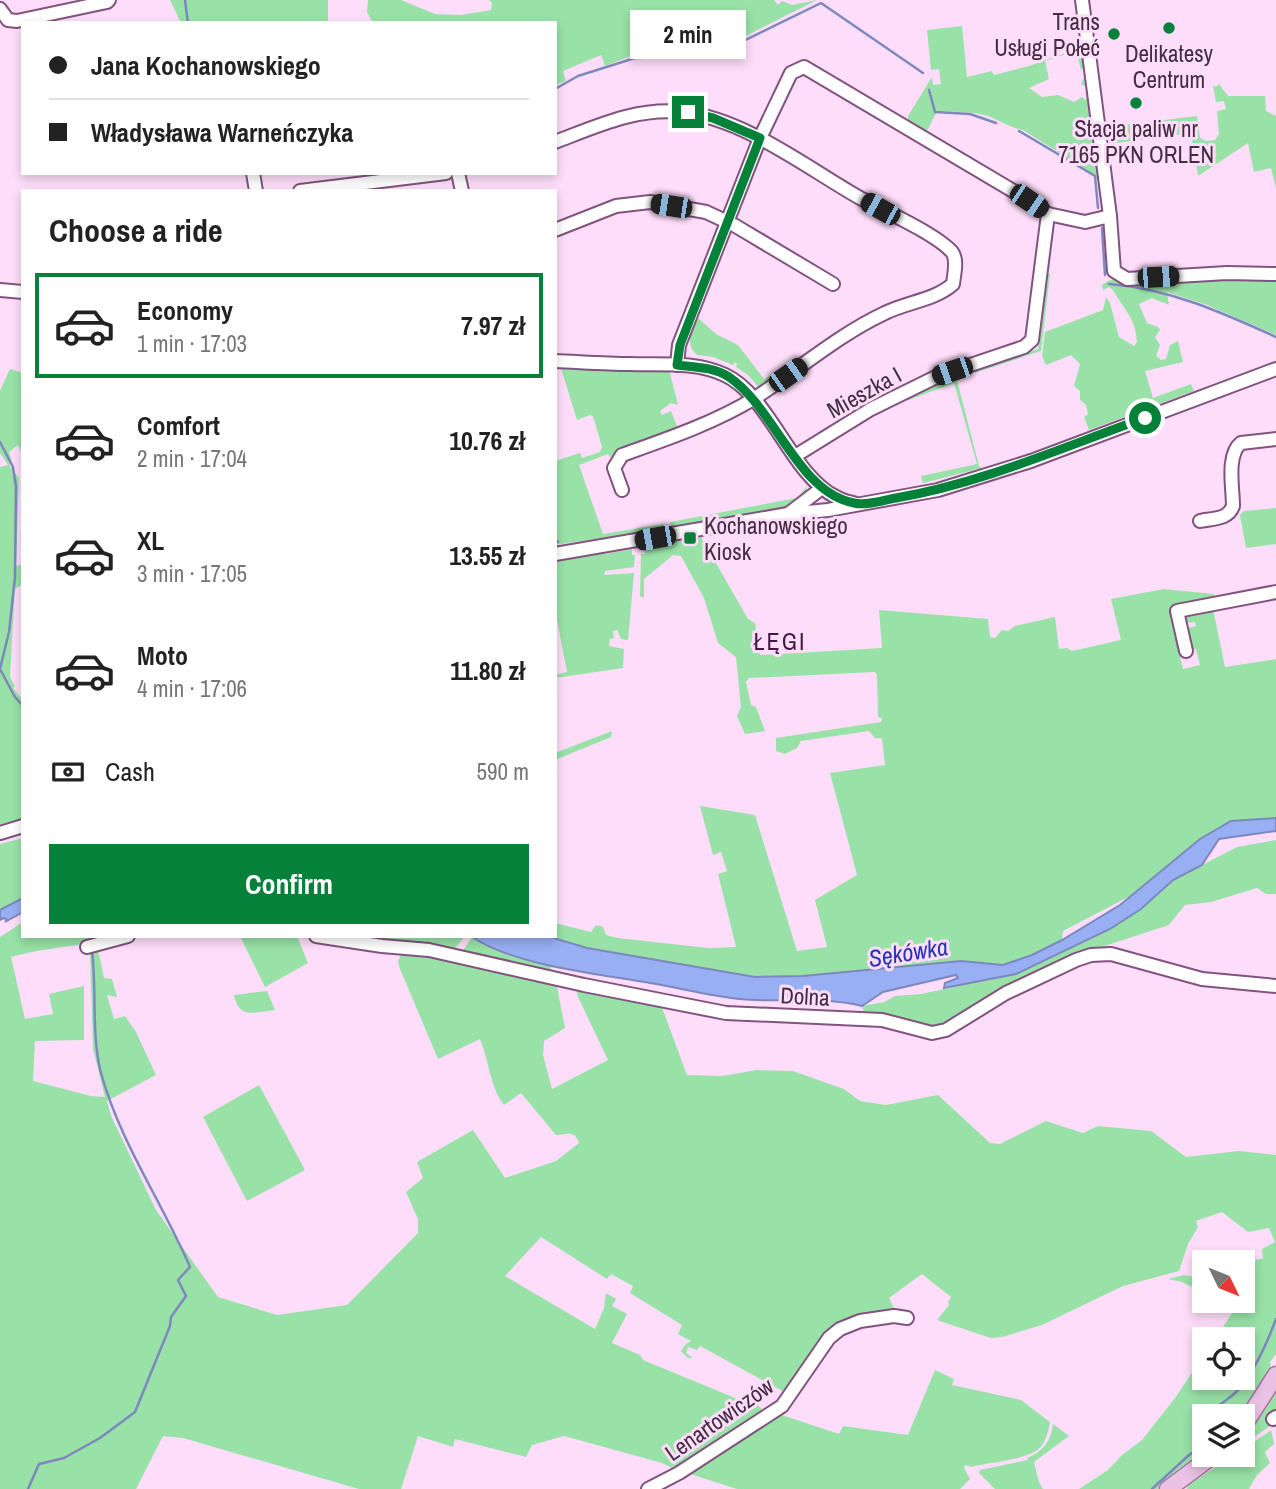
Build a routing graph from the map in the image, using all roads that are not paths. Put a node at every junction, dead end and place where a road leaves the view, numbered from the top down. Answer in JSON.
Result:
{"nodes":[{"id":1,"x":109,"y":0,"type":"edge"},
{"id":2,"x":1082,"y":0,"type":"edge"},
{"id":3,"x":0,"y":9,"type":"edge"},
{"id":4,"x":760,"y":138,"type":"junction"},
{"id":5,"x":557,"y":141,"type":"edge"},
{"id":6,"x":430,"y":175,"type":"edge"},
{"id":7,"x":316,"y":189,"type":"edge"},
{"id":8,"x":1048,"y":214,"type":"junction"},
{"id":9,"x":1110,"y":216,"type":"junction"},
{"id":10,"x":727,"y":221,"type":"junction"},
{"id":11,"x":557,"y":229,"type":"edge"},
{"id":12,"x":1276,"y":274,"type":"edge"},
{"id":13,"x":833,"y":284,"type":"dead end"},
{"id":14,"x":0,"y":290,"type":"edge"},
{"id":15,"x":21,"y":292,"type":"edge"},
{"id":16,"x":557,"y":361,"type":"edge"},
{"id":17,"x":677,"y":365,"type":"junction"},
{"id":18,"x":1276,"y":369,"type":"edge"},
{"id":19,"x":754,"y":398,"type":"junction"},
{"id":20,"x":1276,"y":439,"type":"edge"},
{"id":21,"x":795,"y":456,"type":"junction"},
{"id":22,"x":622,"y":490,"type":"dead end"},
{"id":23,"x":826,"y":491,"type":"junction"},
{"id":24,"x":856,"y":504,"type":"junction"},
{"id":25,"x":828,"y":510,"type":"junction"},
{"id":26,"x":788,"y":514,"type":"junction"},
{"id":27,"x":1200,"y":521,"type":"dead end"},
{"id":28,"x":557,"y":554,"type":"edge"},
{"id":29,"x":1276,"y":592,"type":"edge"},
{"id":30,"x":1186,"y":651,"type":"dead end"},
{"id":31,"x":21,"y":827,"type":"edge"},
{"id":32,"x":0,"y":833,"type":"edge"},
{"id":33,"x":121,"y":938,"type":"edge"},
{"id":34,"x":329,"y":938,"type":"edge"},
{"id":35,"x":87,"y":947,"type":"dead end"},
{"id":36,"x":1276,"y":986,"type":"edge"},
{"id":37,"x":907,"y":1318,"type":"dead end"},
{"id":38,"x":1276,"y":1375,"type":"edge"},
{"id":39,"x":1255,"y":1408,"type":"edge"},
{"id":40,"x":1198,"y":1467,"type":"edge"},
{"id":41,"x":648,"y":1489,"type":"edge"},
{"id":42,"x":1168,"y":1489,"type":"edge"}],
"edges":[{"from":1,"to":3,"type":"street"},
{"from":2,"to":9,"type":"street"},
{"from":4,"to":5,"type":"street"},
{"from":4,"to":8,"type":"street"},
{"from":4,"to":10,"type":"street"},
{"from":4,"to":19,"type":"street"},
{"from":6,"to":7,"type":"street"},
{"from":8,"to":9,"type":"street"},
{"from":8,"to":21,"type":"street","name":"Mieszka I"},
{"from":9,"to":12,"type":"street"},
{"from":10,"to":11,"type":"street"},
{"from":10,"to":13,"type":"street"},
{"from":10,"to":17,"type":"street"},
{"from":14,"to":15,"type":"street"},
{"from":16,"to":17,"type":"street"},
{"from":17,"to":19,"type":"street"},
{"from":18,"to":24,"type":"street"},
{"from":19,"to":21,"type":"street"},
{"from":19,"to":22,"type":"street"},
{"from":20,"to":27,"type":"street"},
{"from":21,"to":23,"type":"street"},
{"from":23,"to":24,"type":"street"},
{"from":23,"to":25,"type":"street"},
{"from":23,"to":26,"type":"street"},
{"from":24,"to":25,"type":"street"},
{"from":25,"to":26,"type":"street"},
{"from":26,"to":28,"type":"street"},
{"from":29,"to":30,"type":"street"},
{"from":31,"to":32,"type":"street"},
{"from":33,"to":35,"type":"street"},
{"from":34,"to":36,"type":"street","name":"Dolna"},
{"from":37,"to":41,"type":"street","name":"Lenartowiczów"},
{"from":38,"to":39,"type":"main road"},
{"from":40,"to":42,"type":"main road"}]}
